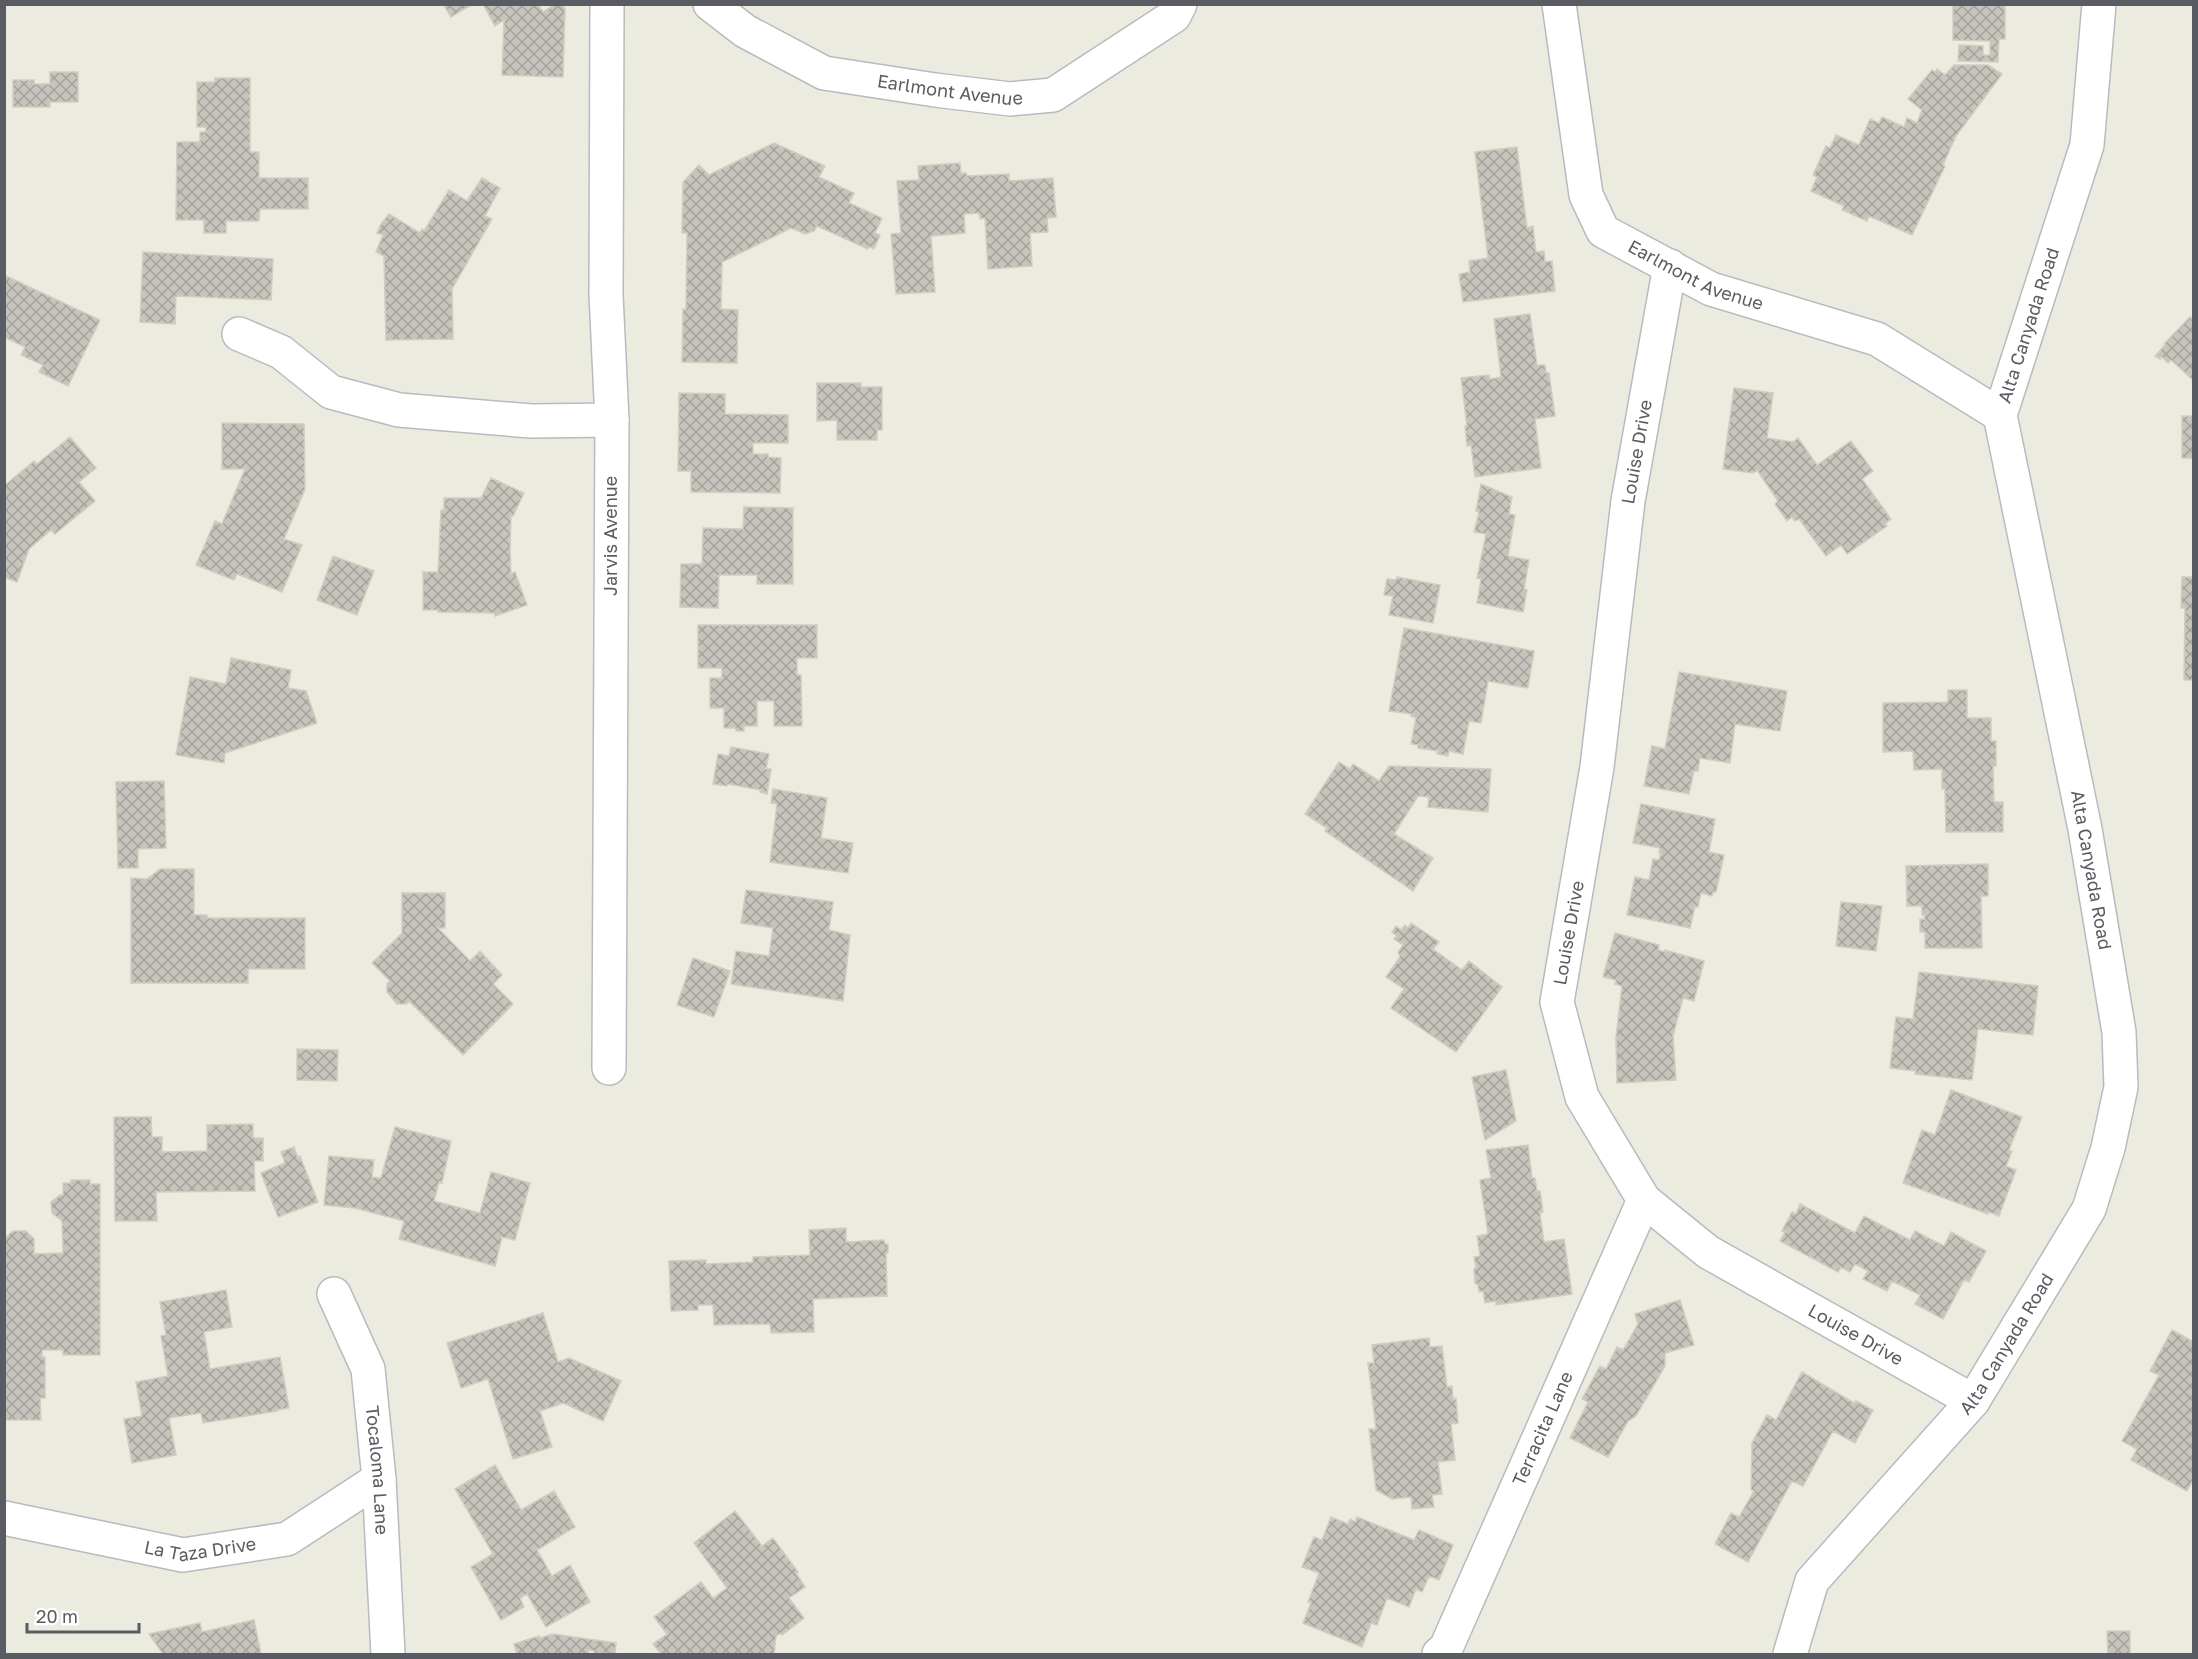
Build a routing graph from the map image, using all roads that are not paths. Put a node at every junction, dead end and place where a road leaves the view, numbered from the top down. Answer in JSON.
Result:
{"nodes":[{"id":1,"x":607,"y":4,"type":"edge"},
{"id":2,"x":710,"y":4,"type":"edge"},
{"id":3,"x":1180,"y":4,"type":"edge"},
{"id":4,"x":1559,"y":4,"type":"edge"},
{"id":5,"x":2099,"y":4,"type":"edge"},
{"id":6,"x":1670,"y":266,"type":"junction"},
{"id":7,"x":239,"y":334,"type":"dead end"},
{"id":8,"x":2000,"y":415,"type":"junction"},
{"id":9,"x":612,"y":420,"type":"junction"},
{"id":10,"x":609,"y":1068,"type":"dead end"},
{"id":11,"x":1644,"y":1200,"type":"junction"},
{"id":12,"x":334,"y":1294,"type":"dead end"},
{"id":13,"x":1973,"y":1401,"type":"junction"},
{"id":14,"x":379,"y":1479,"type":"junction"},
{"id":15,"x":4,"y":1518,"type":"edge"},
{"id":16,"x":388,"y":1654,"type":"edge"},
{"id":17,"x":1439,"y":1654,"type":"edge"},
{"id":18,"x":1790,"y":1654,"type":"edge"}],
"edges":[{"from":1,"to":9,"type":"street","name":"Jarvis Avenue"},
{"from":2,"to":3,"type":"street","name":"Earlmont Avenue"},
{"from":4,"to":6,"type":"street","name":"Earlmont Avenue"},
{"from":5,"to":8,"type":"street","name":"Alta Canyada Road"},
{"from":6,"to":8,"type":"street","name":"Earlmont Avenue"},
{"from":6,"to":11,"type":"street","name":"Louise Drive"},
{"from":7,"to":9,"type":"street"},
{"from":8,"to":13,"type":"street","name":"Alta Canyada Road"},
{"from":9,"to":10,"type":"street","name":"Jarvis Avenue"},
{"from":11,"to":13,"type":"street","name":"Louise Drive"},
{"from":11,"to":17,"type":"street","name":"Terracita Lane"},
{"from":12,"to":14,"type":"street","name":"Tocaloma Lane"},
{"from":13,"to":18,"type":"street","name":"Alta Canyada Road"},
{"from":14,"to":15,"type":"street","name":"La Taza Drive"},
{"from":14,"to":16,"type":"street","name":"Tocaloma Lane"}]}
